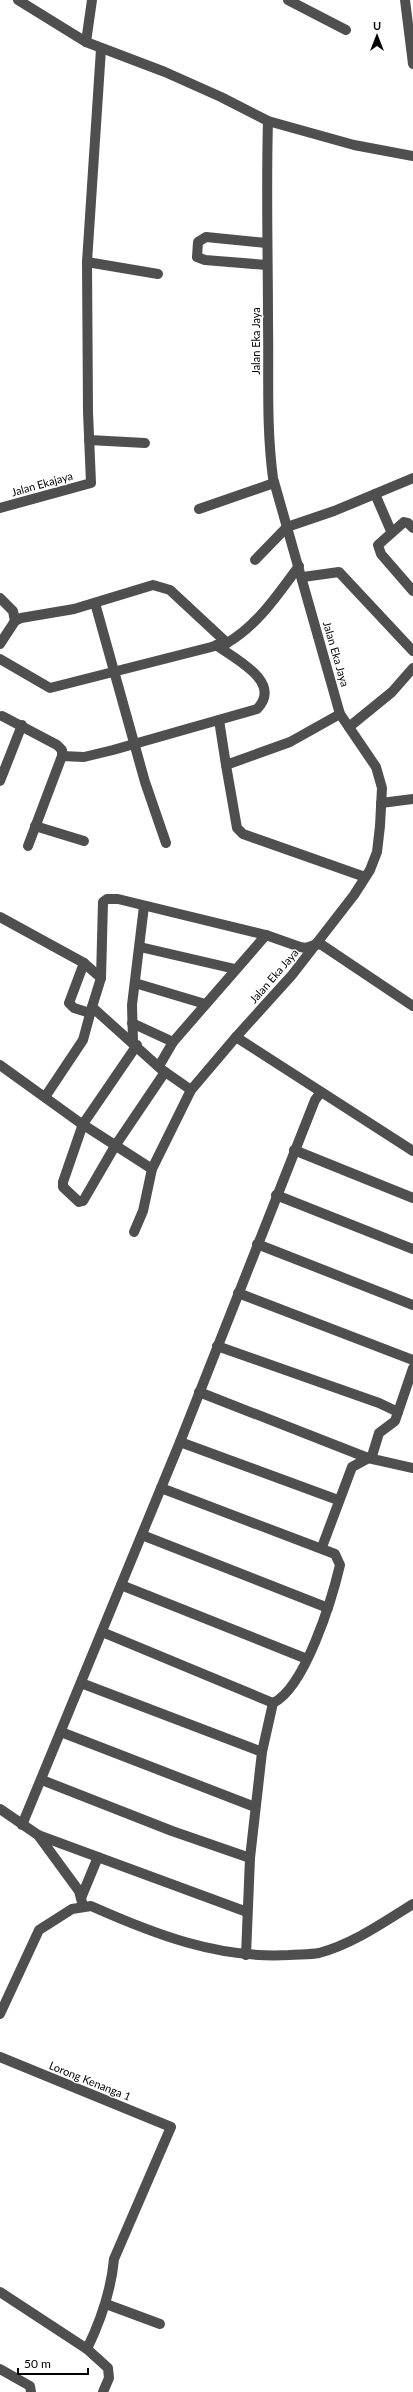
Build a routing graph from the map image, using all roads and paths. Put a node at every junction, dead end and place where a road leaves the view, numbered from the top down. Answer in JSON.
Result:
{"nodes":[{"id":1,"x":18,"y":0,"type":"edge"},
{"id":2,"x":92,"y":0,"type":"edge"},
{"id":3,"x":288,"y":0,"type":"edge"},
{"id":4,"x":405,"y":0,"type":"edge"},
{"id":5,"x":346,"y":30,"type":"dead end"},
{"id":6,"x":411,"y":39,"type":"edge"},
{"id":7,"x":86,"y":42,"type":"junction"},
{"id":8,"x":101,"y":49,"type":"junction"},
{"id":9,"x":413,"y":64,"type":"edge"},
{"id":10,"x":268,"y":122,"type":"junction"},
{"id":11,"x":413,"y":156,"type":"edge"},
{"id":12,"x":266,"y":243,"type":"junction"},
{"id":13,"x":88,"y":262,"type":"junction"},
{"id":14,"x":267,"y":266,"type":"junction"},
{"id":15,"x":158,"y":274,"type":"dead end"},
{"id":16,"x":89,"y":440,"type":"junction"},
{"id":17,"x":145,"y":443,"type":"dead end"},
{"id":18,"x":413,"y":478,"type":"edge"},
{"id":19,"x":274,"y":483,"type":"junction"},
{"id":20,"x":375,"y":494,"type":"junction"},
{"id":21,"x":0,"y":508,"type":"edge"},
{"id":22,"x":199,"y":509,"type":"dead end"},
{"id":23,"x":288,"y":527,"type":"junction"},
{"id":24,"x":413,"y":528,"type":"edge"},
{"id":25,"x":391,"y":531,"type":"junction"},
{"id":26,"x":255,"y":560,"type":"dead end"},
{"id":27,"x":299,"y":566,"type":"junction"},
{"id":28,"x":303,"y":577,"type":"junction"},
{"id":29,"x":413,"y":591,"type":"edge"},
{"id":30,"x":0,"y":598,"type":"edge"},
{"id":31,"x":95,"y":602,"type":"junction"},
{"id":32,"x":15,"y":621,"type":"junction"},
{"id":33,"x":226,"y":642,"type":"junction"},
{"id":34,"x":0,"y":644,"type":"edge"},
{"id":35,"x":216,"y":645,"type":"junction"},
{"id":36,"x":413,"y":651,"type":"edge"},
{"id":37,"x":0,"y":659,"type":"edge"},
{"id":38,"x":413,"y":668,"type":"edge"},
{"id":39,"x":113,"y":671,"type":"junction"},
{"id":40,"x":340,"y":714,"type":"junction"},
{"id":41,"x":2,"y":716,"type":"dead end"},
{"id":42,"x":219,"y":720,"type":"junction"},
{"id":43,"x":22,"y":725,"type":"junction"},
{"id":44,"x":349,"y":727,"type":"junction"},
{"id":45,"x":135,"y":744,"type":"junction"},
{"id":46,"x":62,"y":756,"type":"junction"},
{"id":47,"x":226,"y":765,"type":"junction"},
{"id":48,"x":0,"y":781,"type":"edge"},
{"id":49,"x":413,"y":800,"type":"edge"},
{"id":50,"x":381,"y":803,"type":"junction"},
{"id":51,"x":35,"y":826,"type":"junction"},
{"id":52,"x":84,"y":841,"type":"dead end"},
{"id":53,"x":166,"y":843,"type":"dead end"},
{"id":54,"x":28,"y":846,"type":"dead end"},
{"id":55,"x":365,"y":877,"type":"junction"},
{"id":56,"x":144,"y":906,"type":"junction"},
{"id":57,"x":0,"y":917,"type":"edge"},
{"id":58,"x":266,"y":935,"type":"junction"},
{"id":59,"x":317,"y":944,"type":"junction"},
{"id":60,"x":140,"y":947,"type":"junction"},
{"id":61,"x":84,"y":963,"type":"junction"},
{"id":62,"x":235,"y":969,"type":"junction"},
{"id":63,"x":101,"y":978,"type":"junction"},
{"id":64,"x":136,"y":983,"type":"junction"},
{"id":65,"x":206,"y":1004,"type":"junction"},
{"id":66,"x":413,"y":1006,"type":"edge"},
{"id":67,"x":91,"y":1010,"type":"junction"},
{"id":68,"x":132,"y":1023,"type":"junction"},
{"id":69,"x":236,"y":1037,"type":"junction"},
{"id":70,"x":173,"y":1042,"type":"junction"},
{"id":71,"x":135,"y":1043,"type":"junction"},
{"id":72,"x":0,"y":1065,"type":"edge"},
{"id":73,"x":162,"y":1069,"type":"junction"},
{"id":74,"x":191,"y":1090,"type":"junction"},
{"id":75,"x":321,"y":1092,"type":"junction"},
{"id":76,"x":45,"y":1097,"type":"junction"},
{"id":77,"x":82,"y":1124,"type":"junction"},
{"id":78,"x":115,"y":1146,"type":"junction"},
{"id":79,"x":294,"y":1150,"type":"junction"},
{"id":80,"x":413,"y":1151,"type":"edge"},
{"id":81,"x":152,"y":1169,"type":"junction"},
{"id":82,"x":276,"y":1195,"type":"junction"},
{"id":83,"x":413,"y":1198,"type":"edge"},
{"id":84,"x":134,"y":1232,"type":"dead end"},
{"id":85,"x":257,"y":1244,"type":"junction"},
{"id":86,"x":413,"y":1249,"type":"edge"},
{"id":87,"x":238,"y":1294,"type":"junction"},
{"id":88,"x":413,"y":1305,"type":"edge"},
{"id":89,"x":217,"y":1346,"type":"junction"},
{"id":90,"x":413,"y":1360,"type":"edge"},
{"id":91,"x":413,"y":1368,"type":"edge"},
{"id":92,"x":411,"y":1380,"type":"edge"},
{"id":93,"x":199,"y":1392,"type":"junction"},
{"id":94,"x":398,"y":1412,"type":"junction"},
{"id":95,"x":180,"y":1442,"type":"junction"},
{"id":96,"x":368,"y":1458,"type":"junction"},
{"id":97,"x":413,"y":1468,"type":"edge"},
{"id":98,"x":161,"y":1488,"type":"junction"},
{"id":99,"x":338,"y":1500,"type":"junction"},
{"id":100,"x":142,"y":1535,"type":"junction"},
{"id":101,"x":322,"y":1547,"type":"junction"},
{"id":102,"x":121,"y":1585,"type":"junction"},
{"id":103,"x":328,"y":1608,"type":"junction"},
{"id":104,"x":102,"y":1632,"type":"junction"},
{"id":105,"x":307,"y":1658,"type":"junction"},
{"id":106,"x":81,"y":1683,"type":"junction"},
{"id":107,"x":273,"y":1702,"type":"junction"},
{"id":108,"x":62,"y":1732,"type":"junction"},
{"id":109,"x":262,"y":1752,"type":"junction"},
{"id":110,"x":42,"y":1780,"type":"junction"},
{"id":111,"x":255,"y":1807,"type":"junction"},
{"id":112,"x":0,"y":1809,"type":"edge"},
{"id":113,"x":22,"y":1825,"type":"junction"},
{"id":114,"x":38,"y":1835,"type":"junction"},
{"id":115,"x":98,"y":1857,"type":"junction"},
{"id":116,"x":250,"y":1858,"type":"junction"},
{"id":117,"x":82,"y":1902,"type":"junction"},
{"id":118,"x":413,"y":1904,"type":"edge"},
{"id":119,"x":247,"y":1912,"type":"junction"},
{"id":120,"x":246,"y":1955,"type":"junction"},
{"id":121,"x":0,"y":2014,"type":"edge"},
{"id":122,"x":0,"y":2057,"type":"edge"},
{"id":123,"x":0,"y":2292,"type":"edge"},
{"id":124,"x":106,"y":2304,"type":"junction"},
{"id":125,"x":160,"y":2324,"type":"dead end"},
{"id":126,"x":87,"y":2349,"type":"junction"},
{"id":127,"x":0,"y":2369,"type":"edge"},
{"id":128,"x":31,"y":2392,"type":"edge"},
{"id":129,"x":103,"y":2392,"type":"edge"}],
"edges":[{"from":1,"to":7,"type":"street"},
{"from":2,"to":7,"type":"street"},
{"from":3,"to":5,"type":"street"},
{"from":4,"to":6,"type":"street"},
{"from":6,"to":9,"type":"street"},
{"from":7,"to":8,"type":"street"},
{"from":8,"to":10,"type":"street"},
{"from":8,"to":13,"type":"street"},
{"from":10,"to":11,"type":"street"},
{"from":10,"to":12,"type":"street","name":"Jalan Eka Jaya"},
{"from":12,"to":14,"type":"street","name":"Jalan Eka Jaya"},
{"from":12,"to":14,"type":"street"},
{"from":13,"to":15,"type":"street"},
{"from":13,"to":16,"type":"street"},
{"from":14,"to":19,"type":"street","name":"Jalan Eka Jaya"},
{"from":16,"to":17,"type":"street"},
{"from":16,"to":21,"type":"street","name":"Jalan Ekajaya"},
{"from":18,"to":20,"type":"street"},
{"from":19,"to":22,"type":"street"},
{"from":19,"to":23,"type":"street","name":"Jalan Eka Jaya"},
{"from":20,"to":23,"type":"street"},
{"from":20,"to":25,"type":"street"},
{"from":23,"to":26,"type":"street"},
{"from":23,"to":27,"type":"street","name":"Jalan Eka Jaya"},
{"from":24,"to":25,"type":"street"},
{"from":25,"to":29,"type":"street"},
{"from":27,"to":28,"type":"street","name":"Jalan Eka Jaya"},
{"from":27,"to":33,"type":"street"},
{"from":28,"to":36,"type":"street"},
{"from":28,"to":40,"type":"street","name":"Jalan Eka Jaya"},
{"from":30,"to":32,"type":"street"},
{"from":31,"to":32,"type":"street"},
{"from":31,"to":33,"type":"street"},
{"from":31,"to":39,"type":"street"},
{"from":32,"to":34,"type":"street"},
{"from":33,"to":35,"type":"street"},
{"from":35,"to":39,"type":"street"},
{"from":35,"to":42,"type":"street"},
{"from":37,"to":39,"type":"street"},
{"from":38,"to":44,"type":"street"},
{"from":39,"to":45,"type":"street"},
{"from":40,"to":44,"type":"street","name":"Jalan Eka Jaya"},
{"from":40,"to":47,"type":"street"},
{"from":41,"to":43,"type":"street"},
{"from":42,"to":45,"type":"street"},
{"from":42,"to":47,"type":"street"},
{"from":43,"to":46,"type":"street"},
{"from":43,"to":48,"type":"street"},
{"from":44,"to":50,"type":"street","name":"Jalan Eka Jaya"},
{"from":45,"to":46,"type":"street"},
{"from":45,"to":53,"type":"street"},
{"from":46,"to":51,"type":"street"},
{"from":47,"to":55,"type":"street"},
{"from":49,"to":50,"type":"street"},
{"from":50,"to":55,"type":"street","name":"Jalan Eka Jaya"},
{"from":51,"to":52,"type":"street"},
{"from":51,"to":54,"type":"street"},
{"from":55,"to":59,"type":"street","name":"Jalan Eka Jaya"},
{"from":56,"to":58,"type":"street"},
{"from":56,"to":60,"type":"street"},
{"from":56,"to":63,"type":"street"},
{"from":57,"to":61,"type":"street"},
{"from":58,"to":59,"type":"street"},
{"from":58,"to":62,"type":"street"},
{"from":59,"to":66,"type":"street"},
{"from":59,"to":69,"type":"street","name":"Jalan Eka Jaya"},
{"from":60,"to":62,"type":"street"},
{"from":60,"to":64,"type":"street"},
{"from":61,"to":63,"type":"street"},
{"from":61,"to":67,"type":"street"},
{"from":62,"to":65,"type":"street"},
{"from":63,"to":67,"type":"street"},
{"from":64,"to":65,"type":"street"},
{"from":64,"to":68,"type":"street"},
{"from":65,"to":70,"type":"street"},
{"from":67,"to":71,"type":"street"},
{"from":67,"to":76,"type":"street"},
{"from":68,"to":70,"type":"street"},
{"from":68,"to":71,"type":"street"},
{"from":69,"to":74,"type":"street","name":"Jalan Eka Jaya"},
{"from":69,"to":75,"type":"street"},
{"from":70,"to":73,"type":"street"},
{"from":71,"to":73,"type":"street"},
{"from":71,"to":77,"type":"street"},
{"from":72,"to":76,"type":"street"},
{"from":73,"to":74,"type":"street"},
{"from":73,"to":78,"type":"street"},
{"from":74,"to":81,"type":"street","name":"Jalan Eka Jaya"},
{"from":75,"to":79,"type":"street"},
{"from":75,"to":80,"type":"street"},
{"from":76,"to":77,"type":"street"},
{"from":77,"to":78,"type":"street"},
{"from":77,"to":78,"type":"street"},
{"from":78,"to":81,"type":"street"},
{"from":79,"to":82,"type":"street"},
{"from":79,"to":83,"type":"street"},
{"from":81,"to":84,"type":"street","name":"Jalan Eka Jaya"},
{"from":82,"to":85,"type":"street"},
{"from":82,"to":86,"type":"street"},
{"from":85,"to":87,"type":"street"},
{"from":85,"to":88,"type":"street"},
{"from":87,"to":89,"type":"street"},
{"from":87,"to":90,"type":"street"},
{"from":89,"to":93,"type":"street"},
{"from":89,"to":94,"type":"street"},
{"from":91,"to":92,"type":"street"},
{"from":92,"to":94,"type":"street"},
{"from":93,"to":95,"type":"street"},
{"from":93,"to":96,"type":"street"},
{"from":94,"to":96,"type":"street"},
{"from":95,"to":98,"type":"street"},
{"from":95,"to":99,"type":"street"},
{"from":96,"to":97,"type":"street"},
{"from":96,"to":99,"type":"street"},
{"from":98,"to":100,"type":"street"},
{"from":98,"to":101,"type":"street"},
{"from":99,"to":101,"type":"street"},
{"from":100,"to":102,"type":"street"},
{"from":100,"to":103,"type":"street"},
{"from":101,"to":103,"type":"street"},
{"from":102,"to":104,"type":"street"},
{"from":102,"to":105,"type":"street"},
{"from":103,"to":105,"type":"street"},
{"from":104,"to":106,"type":"street"},
{"from":104,"to":107,"type":"street"},
{"from":105,"to":107,"type":"street"},
{"from":106,"to":108,"type":"street"},
{"from":106,"to":109,"type":"street"},
{"from":107,"to":109,"type":"street"},
{"from":108,"to":110,"type":"street"},
{"from":108,"to":111,"type":"street"},
{"from":109,"to":111,"type":"street"},
{"from":110,"to":113,"type":"street"},
{"from":110,"to":116,"type":"street"},
{"from":111,"to":116,"type":"street"},
{"from":112,"to":113,"type":"street"},
{"from":113,"to":114,"type":"street"},
{"from":114,"to":115,"type":"street"},
{"from":114,"to":117,"type":"street"},
{"from":115,"to":117,"type":"street"},
{"from":115,"to":119,"type":"street"},
{"from":116,"to":119,"type":"street"},
{"from":117,"to":120,"type":"street"},
{"from":117,"to":121,"type":"street"},
{"from":118,"to":120,"type":"street"},
{"from":119,"to":120,"type":"street"},
{"from":122,"to":124,"type":"street","name":"Lorong Kenanga 1"},
{"from":123,"to":126,"type":"street"},
{"from":124,"to":125,"type":"street"},
{"from":124,"to":126,"type":"street"},
{"from":126,"to":129,"type":"street"},
{"from":127,"to":128,"type":"street"}]}
